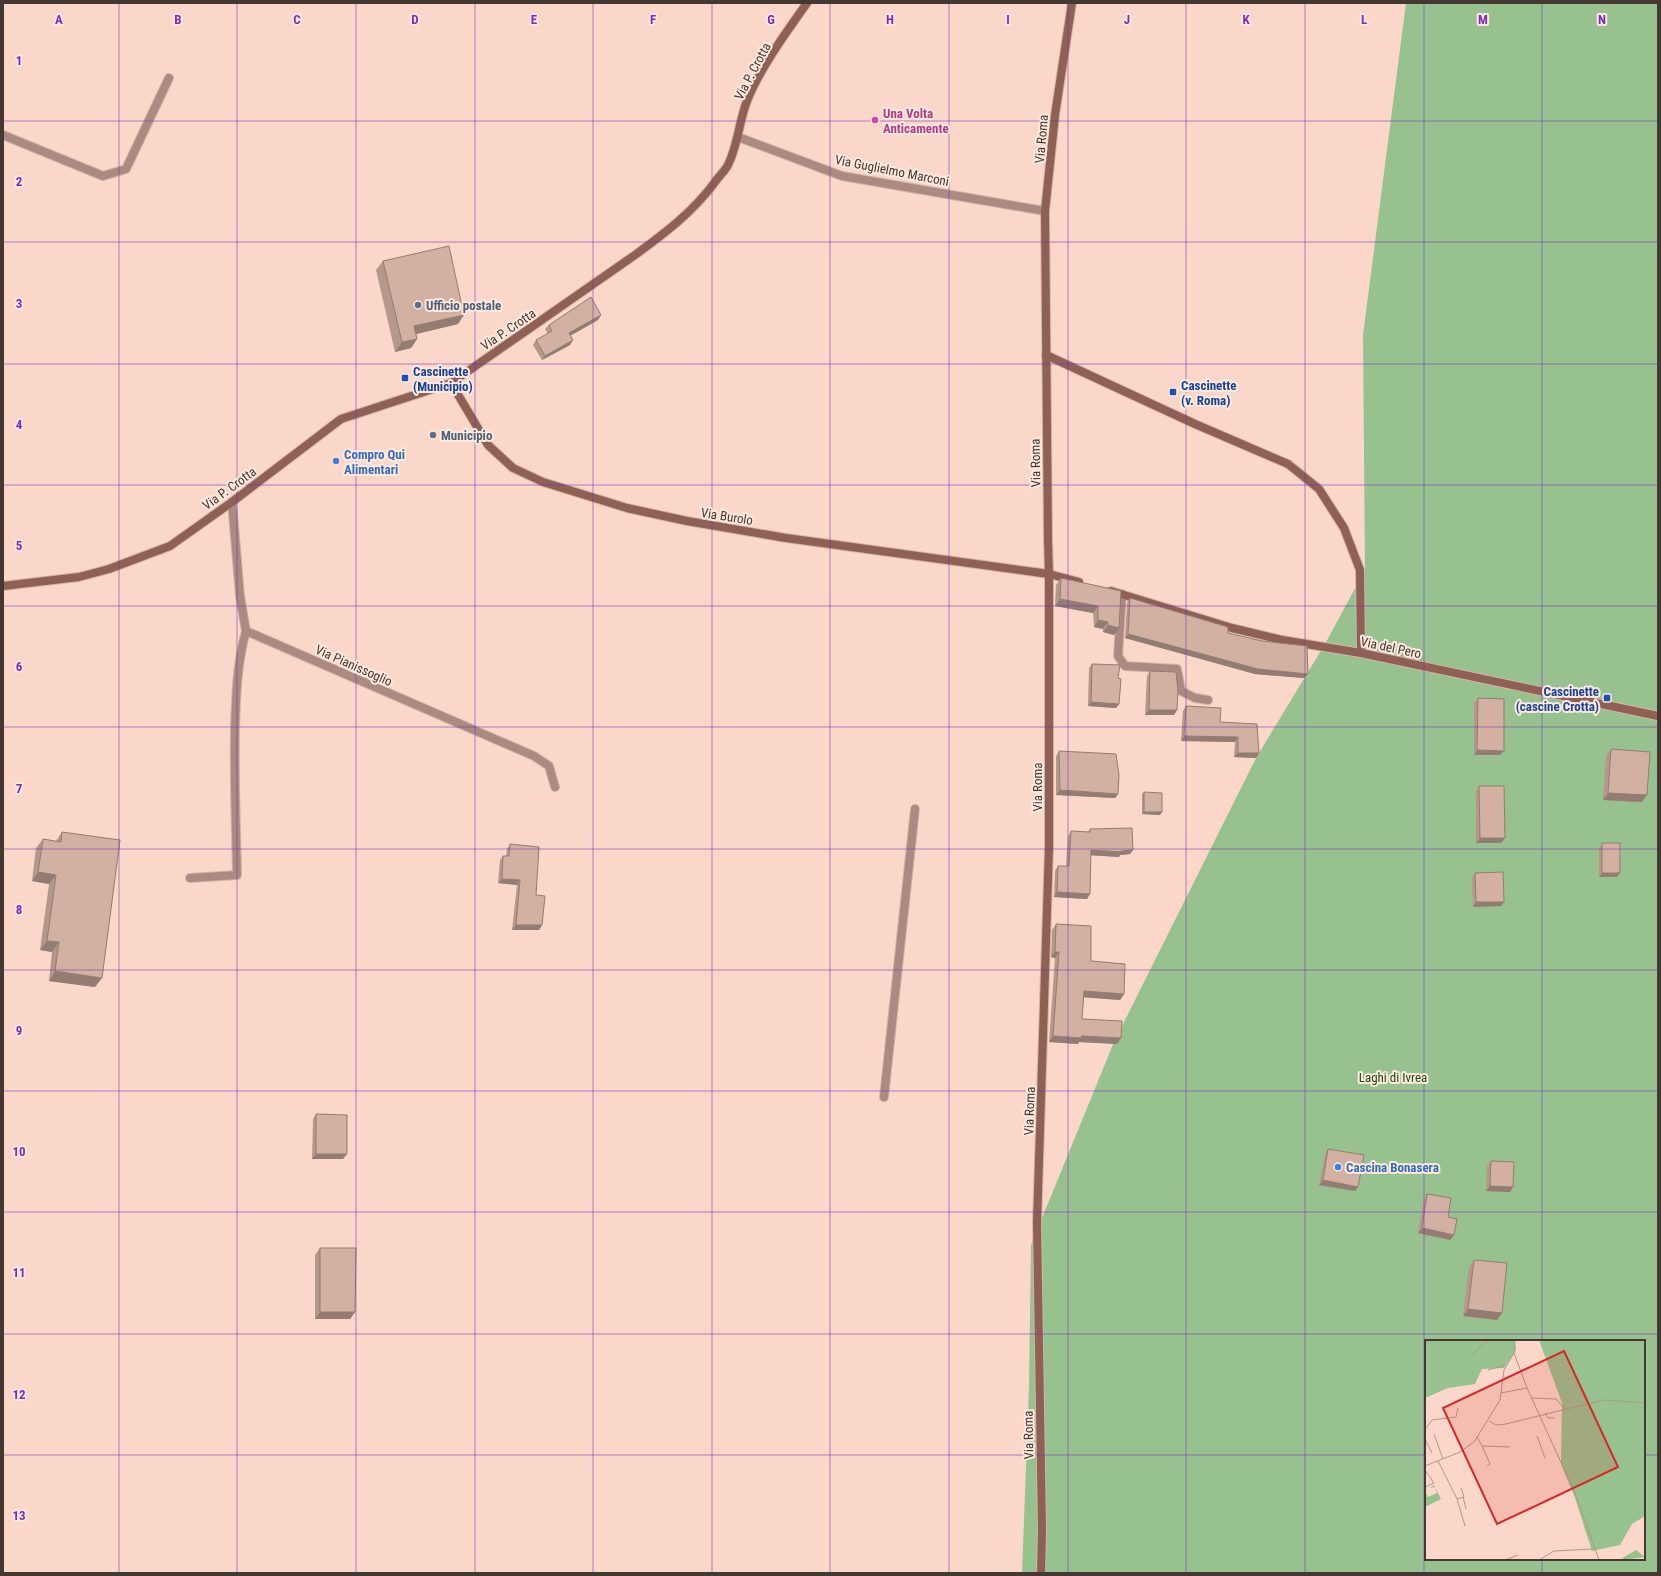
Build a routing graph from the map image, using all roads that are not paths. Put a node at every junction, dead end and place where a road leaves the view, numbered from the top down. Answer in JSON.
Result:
{"nodes":[{"id":1,"x":808,"y":3,"type":"edge"},
{"id":2,"x":1072,"y":3,"type":"edge"},
{"id":3,"x":169,"y":78,"type":"dead end"},
{"id":4,"x":3,"y":135,"type":"edge"},
{"id":5,"x":738,"y":137,"type":"junction"},
{"id":6,"x":1045,"y":211,"type":"junction"},
{"id":7,"x":1046,"y":355,"type":"junction"},
{"id":8,"x":451,"y":383,"type":"junction"},
{"id":9,"x":232,"y":502,"type":"junction"},
{"id":10,"x":1050,"y":574,"type":"junction"},
{"id":11,"x":1086,"y":584,"type":"edge"},
{"id":12,"x":3,"y":586,"type":"edge"},
{"id":13,"x":1100,"y":588,"type":"edge"},
{"id":14,"x":1122,"y":594,"type":"junction"},
{"id":15,"x":246,"y":631,"type":"junction"},
{"id":16,"x":1361,"y":653,"type":"junction"},
{"id":17,"x":1208,"y":700,"type":"dead end"},
{"id":18,"x":1658,"y":716,"type":"edge"},
{"id":19,"x":555,"y":787,"type":"dead end"},
{"id":20,"x":915,"y":809,"type":"dead end"},
{"id":21,"x":190,"y":878,"type":"dead end"},
{"id":22,"x":884,"y":1097,"type":"dead end"},
{"id":23,"x":1041,"y":1573,"type":"edge"}],
"edges":[{"from":1,"to":5,"type":"street","name":"Via P. Crotta"},
{"from":2,"to":6,"type":"street","name":"Via Roma"},
{"from":3,"to":4,"type":"street"},
{"from":5,"to":6,"type":"street","name":"Via Guglielmo Marconi"},
{"from":5,"to":8,"type":"street","name":"Via P. Crotta"},
{"from":6,"to":7,"type":"street","name":"Via Roma"},
{"from":7,"to":10,"type":"street","name":"Via Roma"},
{"from":7,"to":16,"type":"street"},
{"from":8,"to":9,"type":"street","name":"Via P. Crotta"},
{"from":8,"to":10,"type":"street","name":"Via Burolo"},
{"from":9,"to":12,"type":"street","name":"Via P. Crotta"},
{"from":9,"to":15,"type":"street"},
{"from":10,"to":11,"type":"street"},
{"from":10,"to":23,"type":"street","name":"Via Roma"},
{"from":13,"to":14,"type":"street","name":"Via del Pero"},
{"from":14,"to":16,"type":"street","name":"Via del Pero"},
{"from":14,"to":17,"type":"street"},
{"from":15,"to":19,"type":"street","name":"Via Pianissoglio"},
{"from":15,"to":21,"type":"street"},
{"from":16,"to":18,"type":"street","name":"Via del Pero"},
{"from":20,"to":22,"type":"street"}]}
